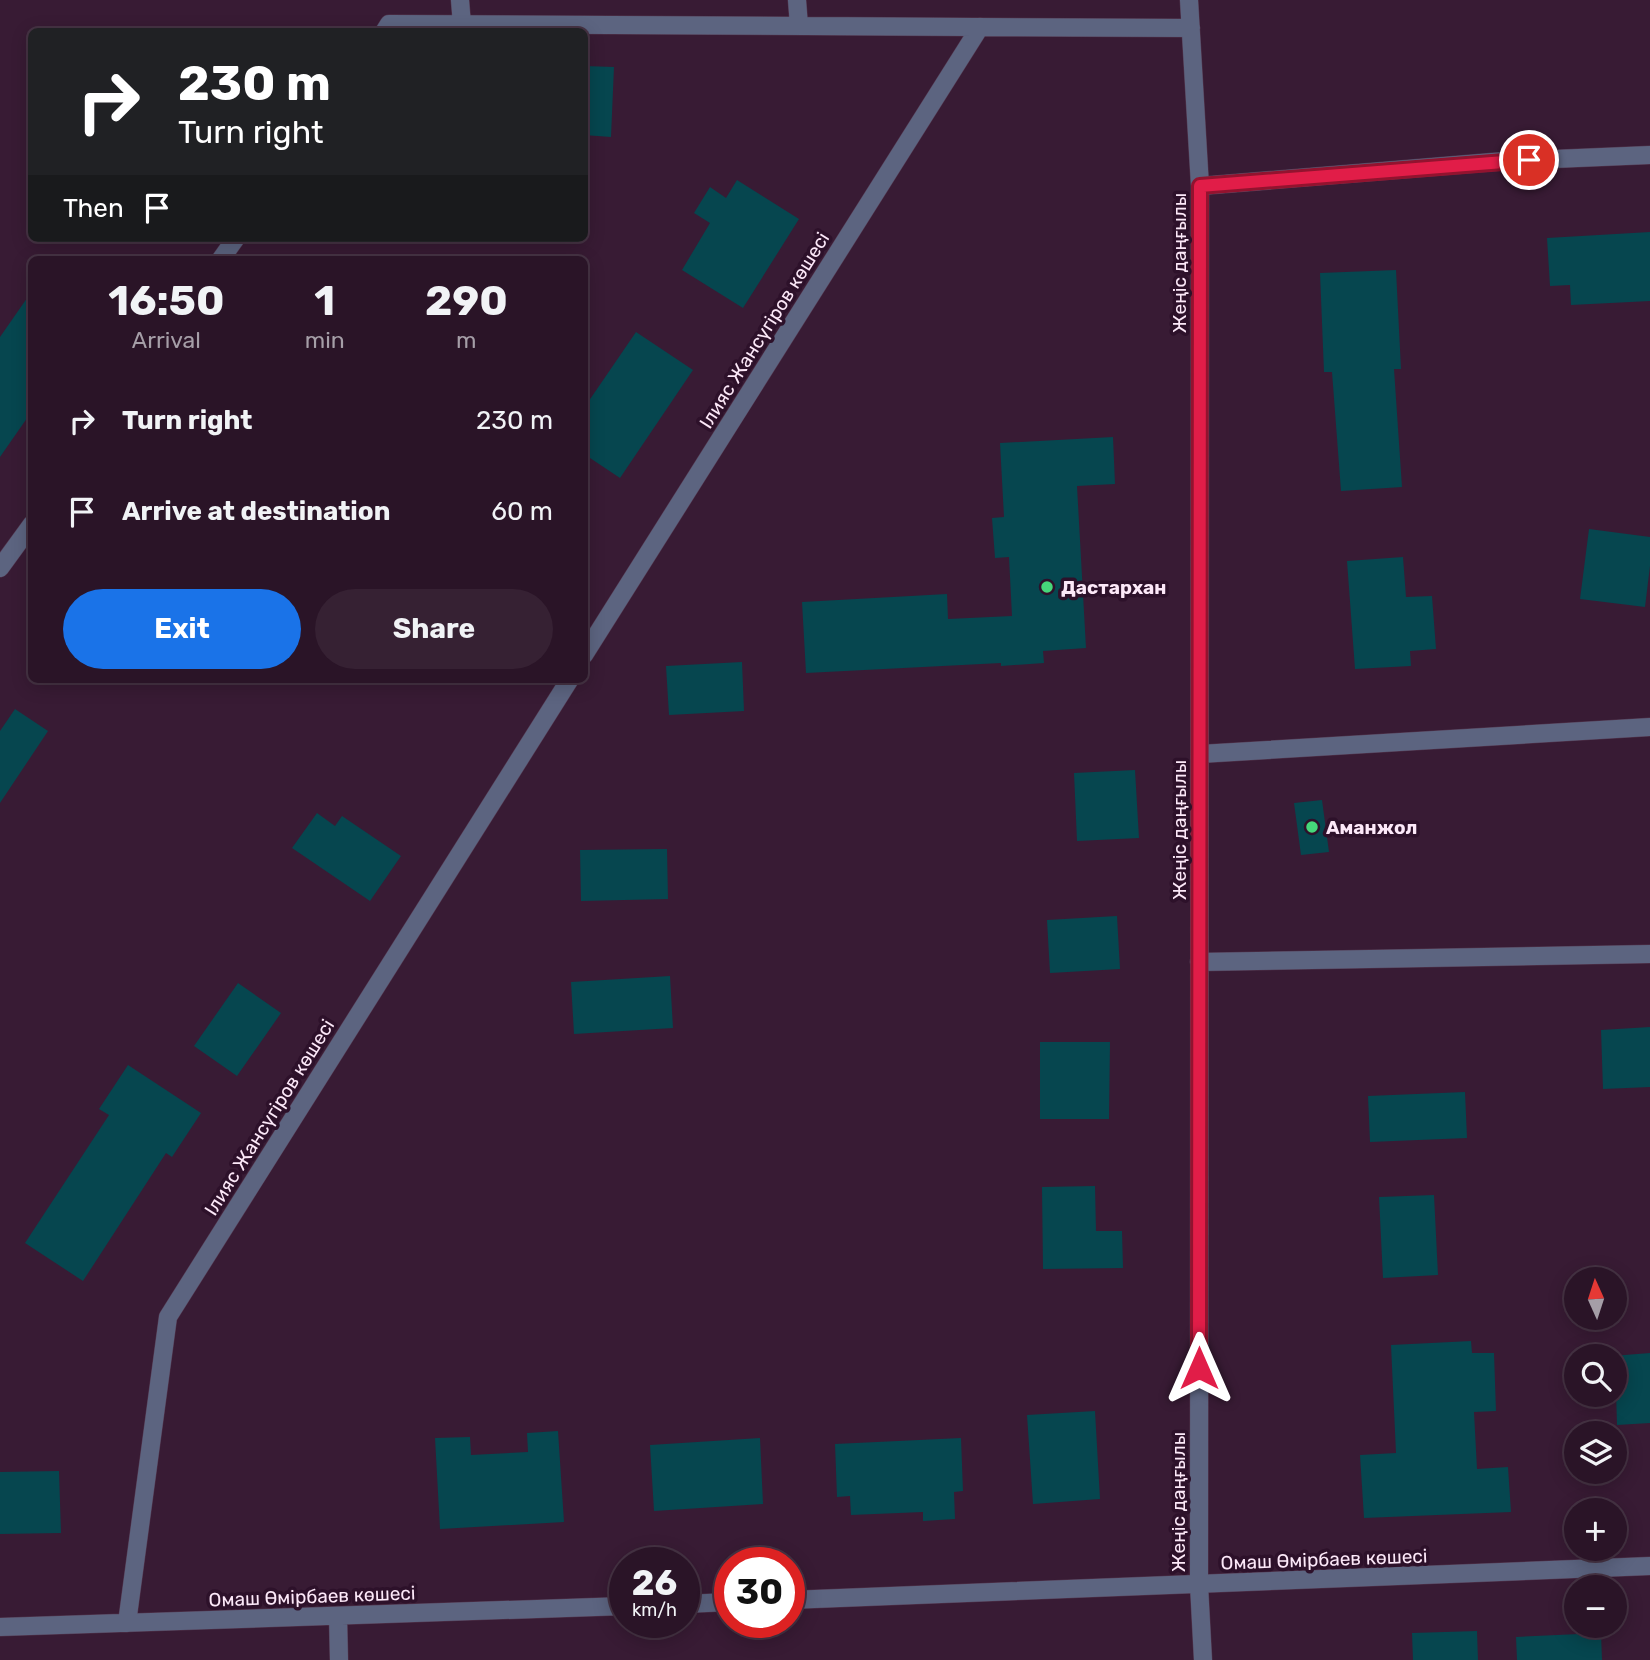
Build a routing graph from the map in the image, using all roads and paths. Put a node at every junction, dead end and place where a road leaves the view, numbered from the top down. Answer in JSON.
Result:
{"nodes":[{"id":1,"x":460,"y":0,"type":"edge"},
{"id":2,"x":797,"y":0,"type":"edge"},
{"id":3,"x":1189,"y":0,"type":"edge"},
{"id":4,"x":462,"y":25,"type":"junction"},
{"id":5,"x":799,"y":26,"type":"junction"},
{"id":6,"x":980,"y":27,"type":"junction"},
{"id":7,"x":386,"y":28,"type":"edge"},
{"id":8,"x":1191,"y":28,"type":"junction"},
{"id":9,"x":1650,"y":155,"type":"edge"},
{"id":10,"x":1200,"y":186,"type":"junction"},
{"id":11,"x":28,"y":530,"type":"edge"},
{"id":12,"x":0,"y":568,"type":"edge"},
{"id":13,"x":588,"y":649,"type":"edge"},
{"id":14,"x":567,"y":683,"type":"edge"},
{"id":15,"x":1650,"y":727,"type":"edge"},
{"id":16,"x":1200,"y":754,"type":"junction"},
{"id":17,"x":1650,"y":954,"type":"edge"},
{"id":18,"x":1199,"y":962,"type":"junction"},
{"id":19,"x":1650,"y":1566,"type":"edge"},
{"id":20,"x":1199,"y":1586,"type":"junction"},
{"id":21,"x":805,"y":1599,"type":"edge"},
{"id":22,"x":609,"y":1607,"type":"edge"},
{"id":23,"x":338,"y":1616,"type":"junction"},
{"id":24,"x":127,"y":1623,"type":"junction"},
{"id":25,"x":0,"y":1627,"type":"edge"},
{"id":26,"x":339,"y":1660,"type":"edge"},
{"id":27,"x":1203,"y":1660,"type":"edge"}],
"edges":[{"from":1,"to":4,"type":"street"},
{"from":2,"to":5,"type":"street"},
{"from":3,"to":8,"type":"street","name":"Жеңіс даңғылы"},
{"from":4,"to":5,"type":"street"},
{"from":4,"to":7,"type":"street"},
{"from":5,"to":6,"type":"street"},
{"from":6,"to":8,"type":"street"},
{"from":6,"to":13,"type":"street","name":"Ілияс Жансүгіров көшесі"},
{"from":8,"to":10,"type":"street","name":"Жеңіс даңғылы"},
{"from":9,"to":10,"type":"street"},
{"from":10,"to":16,"type":"street","name":"Жеңіс даңғылы"},
{"from":11,"to":12,"type":"street"},
{"from":14,"to":24,"type":"street","name":"Ілияс Жансүгіров көшесі"},
{"from":15,"to":16,"type":"street"},
{"from":16,"to":18,"type":"street","name":"Жеңіс даңғылы"},
{"from":17,"to":18,"type":"street"},
{"from":18,"to":20,"type":"street","name":"Жеңіс даңғылы"},
{"from":19,"to":20,"type":"street","name":"Омаш Өмірбаев көшесі"},
{"from":20,"to":21,"type":"street","name":"Омаш Өмірбаев көшесі"},
{"from":20,"to":27,"type":"street","name":"Жеңіс даңғылы"},
{"from":22,"to":23,"type":"street","name":"Омаш Өмірбаев көшесі"},
{"from":23,"to":24,"type":"street","name":"Омаш Өмірбаев көшесі"},
{"from":23,"to":26,"type":"street"},
{"from":24,"to":25,"type":"street","name":"Омаш Өмірбаев көшесі"}]}
